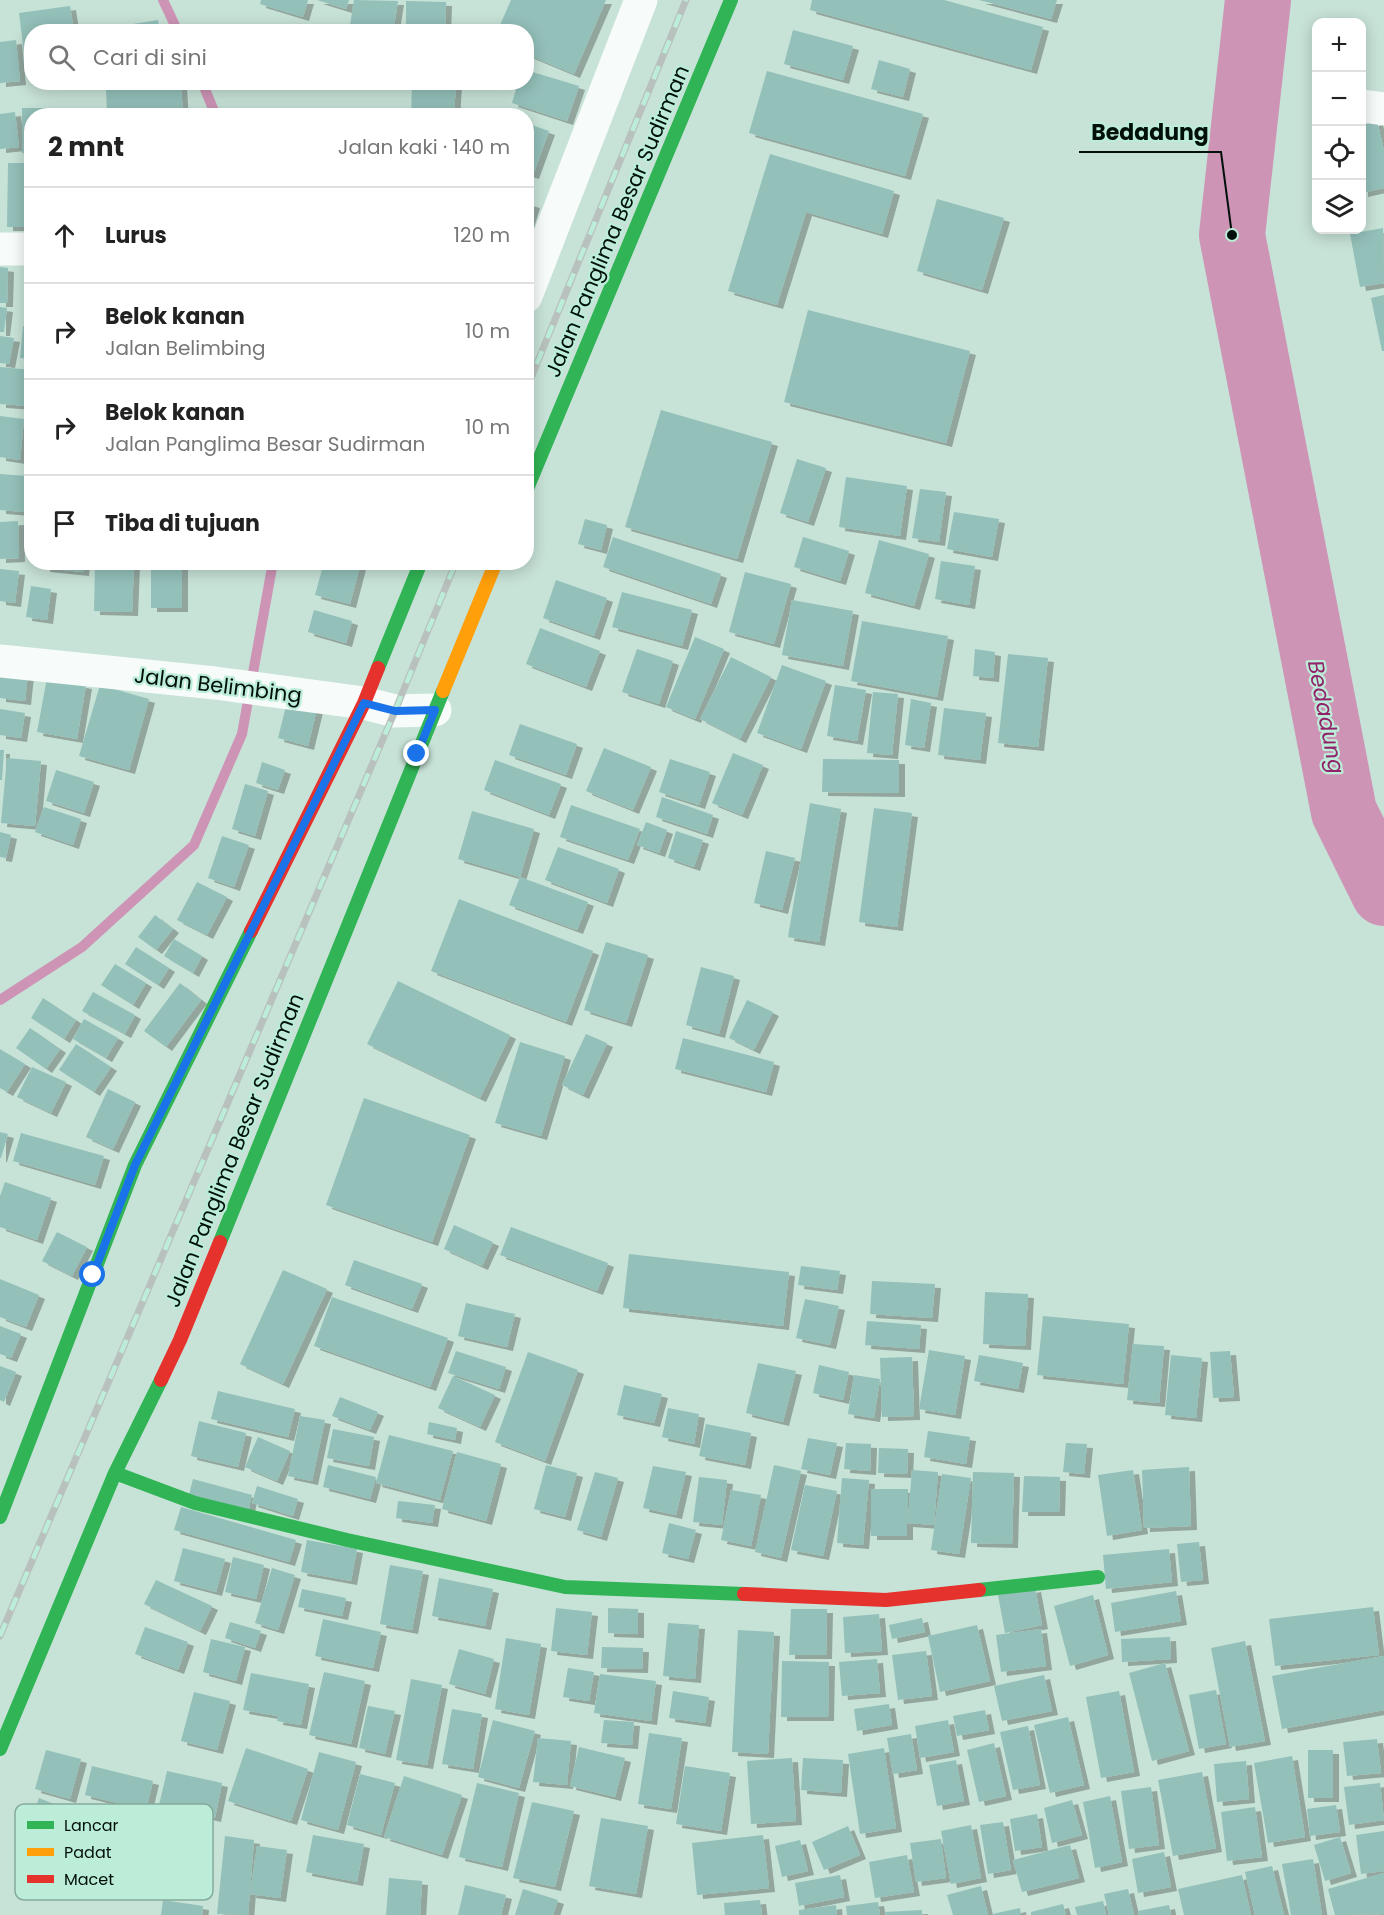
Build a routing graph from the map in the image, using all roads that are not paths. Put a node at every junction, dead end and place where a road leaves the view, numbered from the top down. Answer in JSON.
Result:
{"nodes":[{"id":1,"x":641,"y":0,"type":"edge"},
{"id":2,"x":732,"y":0,"type":"edge"},
{"id":3,"x":1366,"y":107,"type":"edge"},
{"id":4,"x":1384,"y":109,"type":"edge"},
{"id":5,"x":0,"y":249,"type":"edge"},
{"id":6,"x":24,"y":249,"type":"edge"},
{"id":7,"x":534,"y":275,"type":"edge"},
{"id":8,"x":534,"y":472,"type":"edge"},
{"id":9,"x":418,"y":570,"type":"edge"},
{"id":10,"x":493,"y":570,"type":"edge"},
{"id":11,"x":0,"y":661,"type":"edge"},
{"id":12,"x":364,"y":703,"type":"junction"},
{"id":13,"x":435,"y":710,"type":"junction"},
{"id":14,"x":115,"y":1473,"type":"junction"},
{"id":15,"x":0,"y":1517,"type":"edge"},
{"id":16,"x":1098,"y":1577,"type":"dead end"},
{"id":17,"x":0,"y":1749,"type":"edge"}],
"edges":[{"from":1,"to":7,"type":"street"},
{"from":2,"to":8,"type":"street","name":"Jalan Panglima Besar Sudirman"},
{"from":3,"to":4,"type":"street"},
{"from":5,"to":6,"type":"street"},
{"from":9,"to":12,"type":"street"},
{"from":10,"to":13,"type":"street","name":"Jalan Panglima Besar Sudirman"},
{"from":11,"to":12,"type":"street","name":"Jalan Belimbing"},
{"from":12,"to":13,"type":"street","name":"Jalan Belimbing"},
{"from":12,"to":15,"type":"street"},
{"from":13,"to":14,"type":"street","name":"Jalan Panglima Besar Sudirman"},
{"from":14,"to":16,"type":"street"},
{"from":14,"to":17,"type":"street","name":"Jalan Panglima Besar Sudirman"}]}
